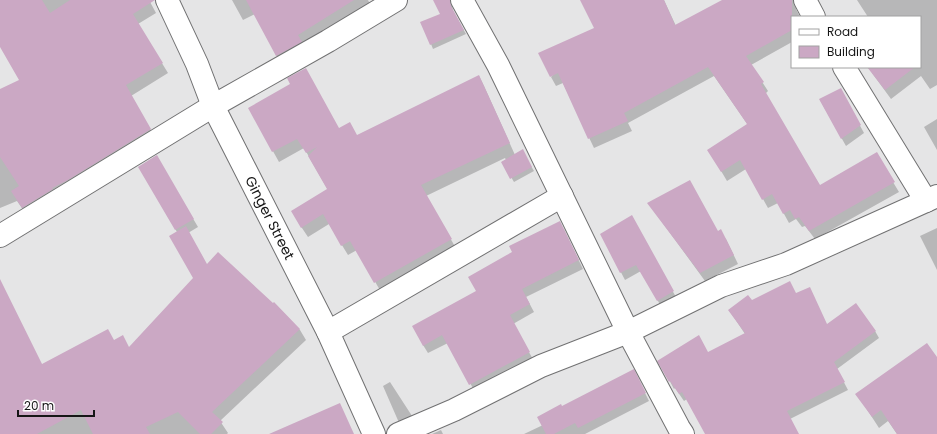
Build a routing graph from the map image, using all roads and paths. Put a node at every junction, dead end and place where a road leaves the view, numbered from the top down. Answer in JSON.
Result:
{"nodes":[{"id":1,"x":167,"y":0,"type":"edge"},
{"id":2,"x":396,"y":0,"type":"edge"},
{"id":3,"x":462,"y":0,"type":"edge"},
{"id":4,"x":805,"y":0,"type":"edge"},
{"id":5,"x":813,"y":16,"type":"edge"},
{"id":6,"x":845,"y":68,"type":"edge"},
{"id":7,"x":213,"y":106,"type":"junction"},
{"id":8,"x":562,"y":196,"type":"junction"},
{"id":9,"x":932,"y":198,"type":"edge"},
{"id":10,"x":0,"y":236,"type":"edge"},
{"id":11,"x":328,"y":332,"type":"junction"},
{"id":12,"x":628,"y":332,"type":"junction"},
{"id":13,"x":374,"y":434,"type":"edge"},
{"id":14,"x":398,"y":434,"type":"edge"},
{"id":15,"x":683,"y":434,"type":"edge"}],
"edges":[{"from":1,"to":7,"type":"street","name":"Ginger Street"},
{"from":2,"to":7,"type":"street"},
{"from":3,"to":8,"type":"street"},
{"from":4,"to":5,"type":"street"},
{"from":6,"to":9,"type":"street"},
{"from":7,"to":10,"type":"street"},
{"from":7,"to":11,"type":"street","name":"Ginger Street"},
{"from":8,"to":11,"type":"street"},
{"from":8,"to":12,"type":"street"},
{"from":9,"to":12,"type":"street"},
{"from":11,"to":13,"type":"street","name":"Ginger Street"},
{"from":12,"to":14,"type":"street"},
{"from":12,"to":15,"type":"street"}]}
